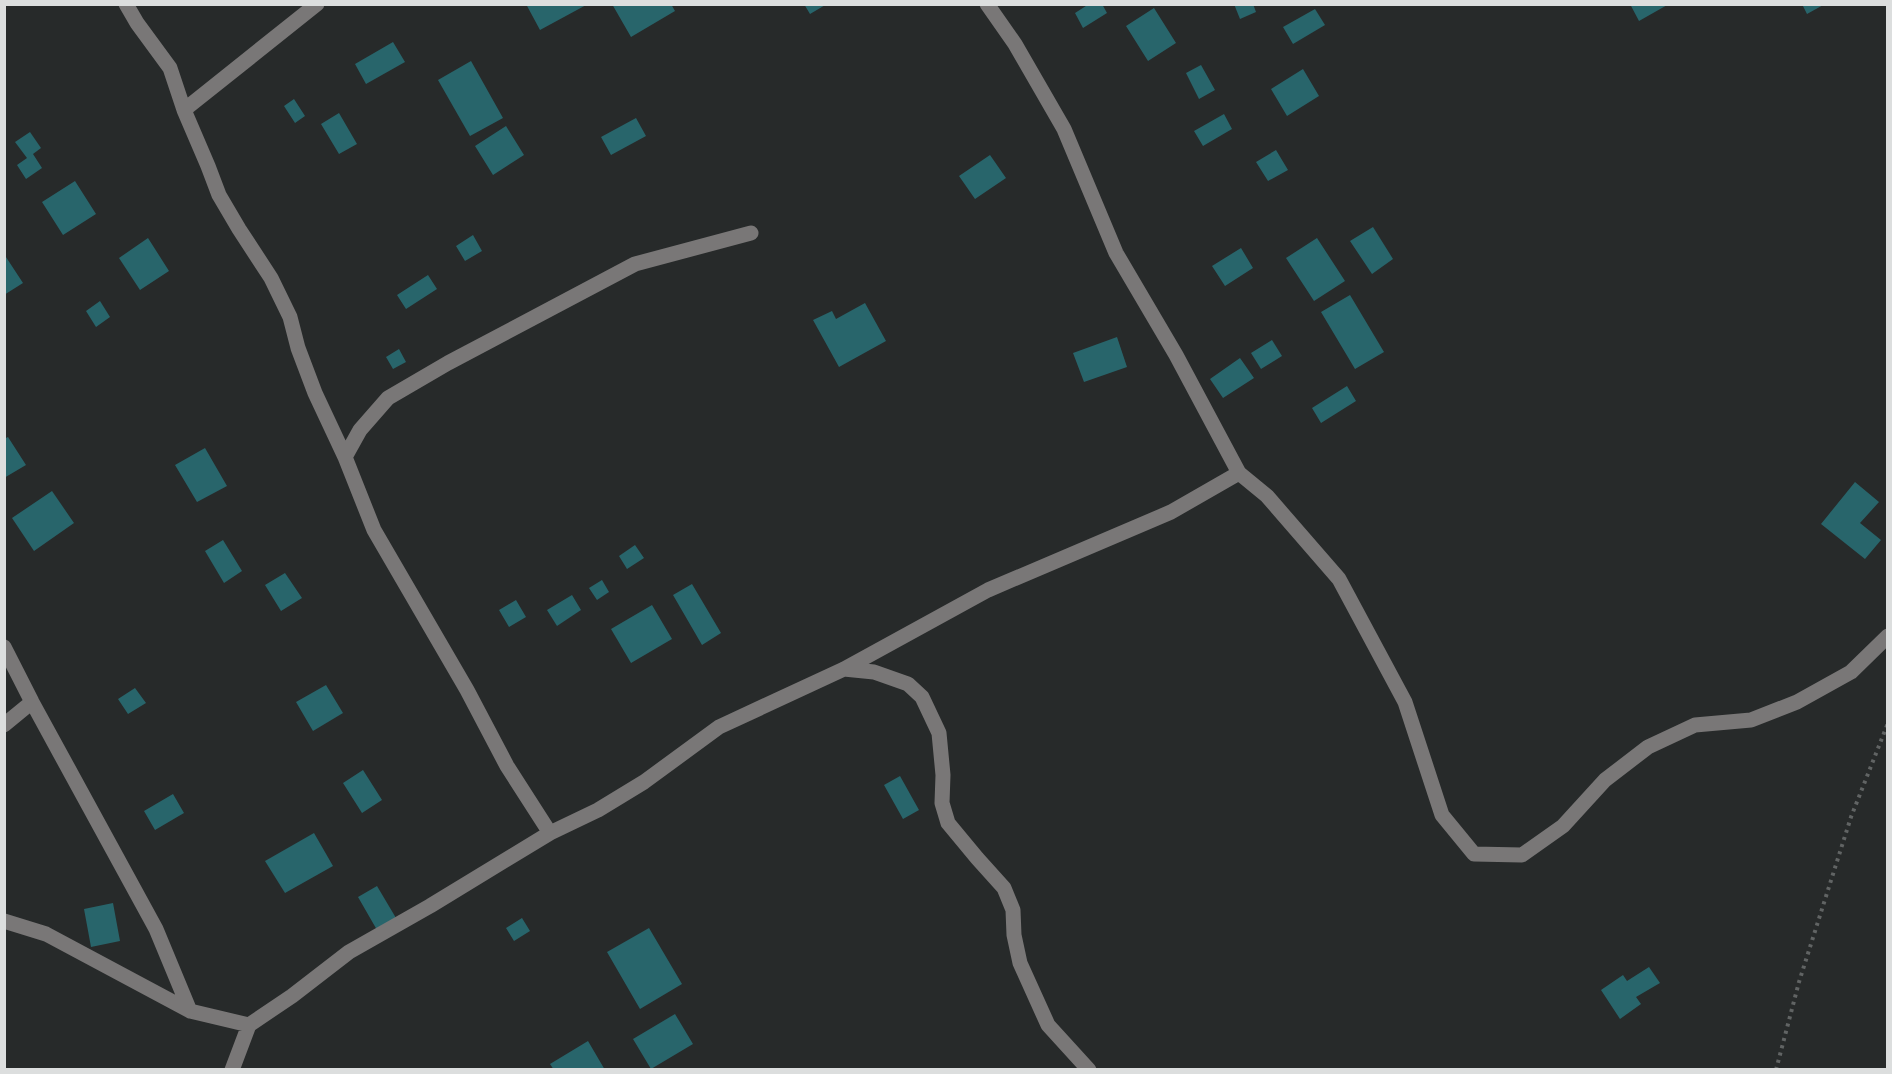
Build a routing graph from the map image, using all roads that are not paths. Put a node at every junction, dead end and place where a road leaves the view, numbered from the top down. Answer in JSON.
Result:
{"nodes":[{"id":1,"x":126,"y":4,"type":"edge"},
{"id":2,"x":317,"y":4,"type":"edge"},
{"id":3,"x":987,"y":4,"type":"edge"},
{"id":4,"x":184,"y":110,"type":"junction"},
{"id":5,"x":751,"y":233,"type":"dead end"},
{"id":6,"x":345,"y":457,"type":"junction"},
{"id":7,"x":1239,"y":473,"type":"junction"},
{"id":8,"x":1887,"y":636,"type":"edge"},
{"id":9,"x":4,"y":647,"type":"edge"},
{"id":10,"x":844,"y":669,"type":"junction"},
{"id":11,"x":32,"y":702,"type":"junction"},
{"id":12,"x":4,"y":725,"type":"edge"},
{"id":13,"x":550,"y":833,"type":"junction"},
{"id":14,"x":4,"y":921,"type":"edge"},
{"id":15,"x":190,"y":1011,"type":"junction"},
{"id":16,"x":249,"y":1025,"type":"junction"},
{"id":17,"x":232,"y":1070,"type":"edge"},
{"id":18,"x":1089,"y":1070,"type":"edge"}],
"edges":[{"from":1,"to":4,"type":"street"},
{"from":2,"to":4,"type":"street"},
{"from":3,"to":7,"type":"street"},
{"from":4,"to":6,"type":"street"},
{"from":5,"to":6,"type":"street"},
{"from":6,"to":13,"type":"street"},
{"from":7,"to":8,"type":"street"},
{"from":7,"to":10,"type":"street"},
{"from":9,"to":11,"type":"street"},
{"from":10,"to":13,"type":"street"},
{"from":10,"to":18,"type":"street"},
{"from":11,"to":12,"type":"street"},
{"from":11,"to":15,"type":"street"},
{"from":13,"to":16,"type":"street"},
{"from":14,"to":15,"type":"street"},
{"from":15,"to":16,"type":"street"},
{"from":16,"to":17,"type":"street"}]}
